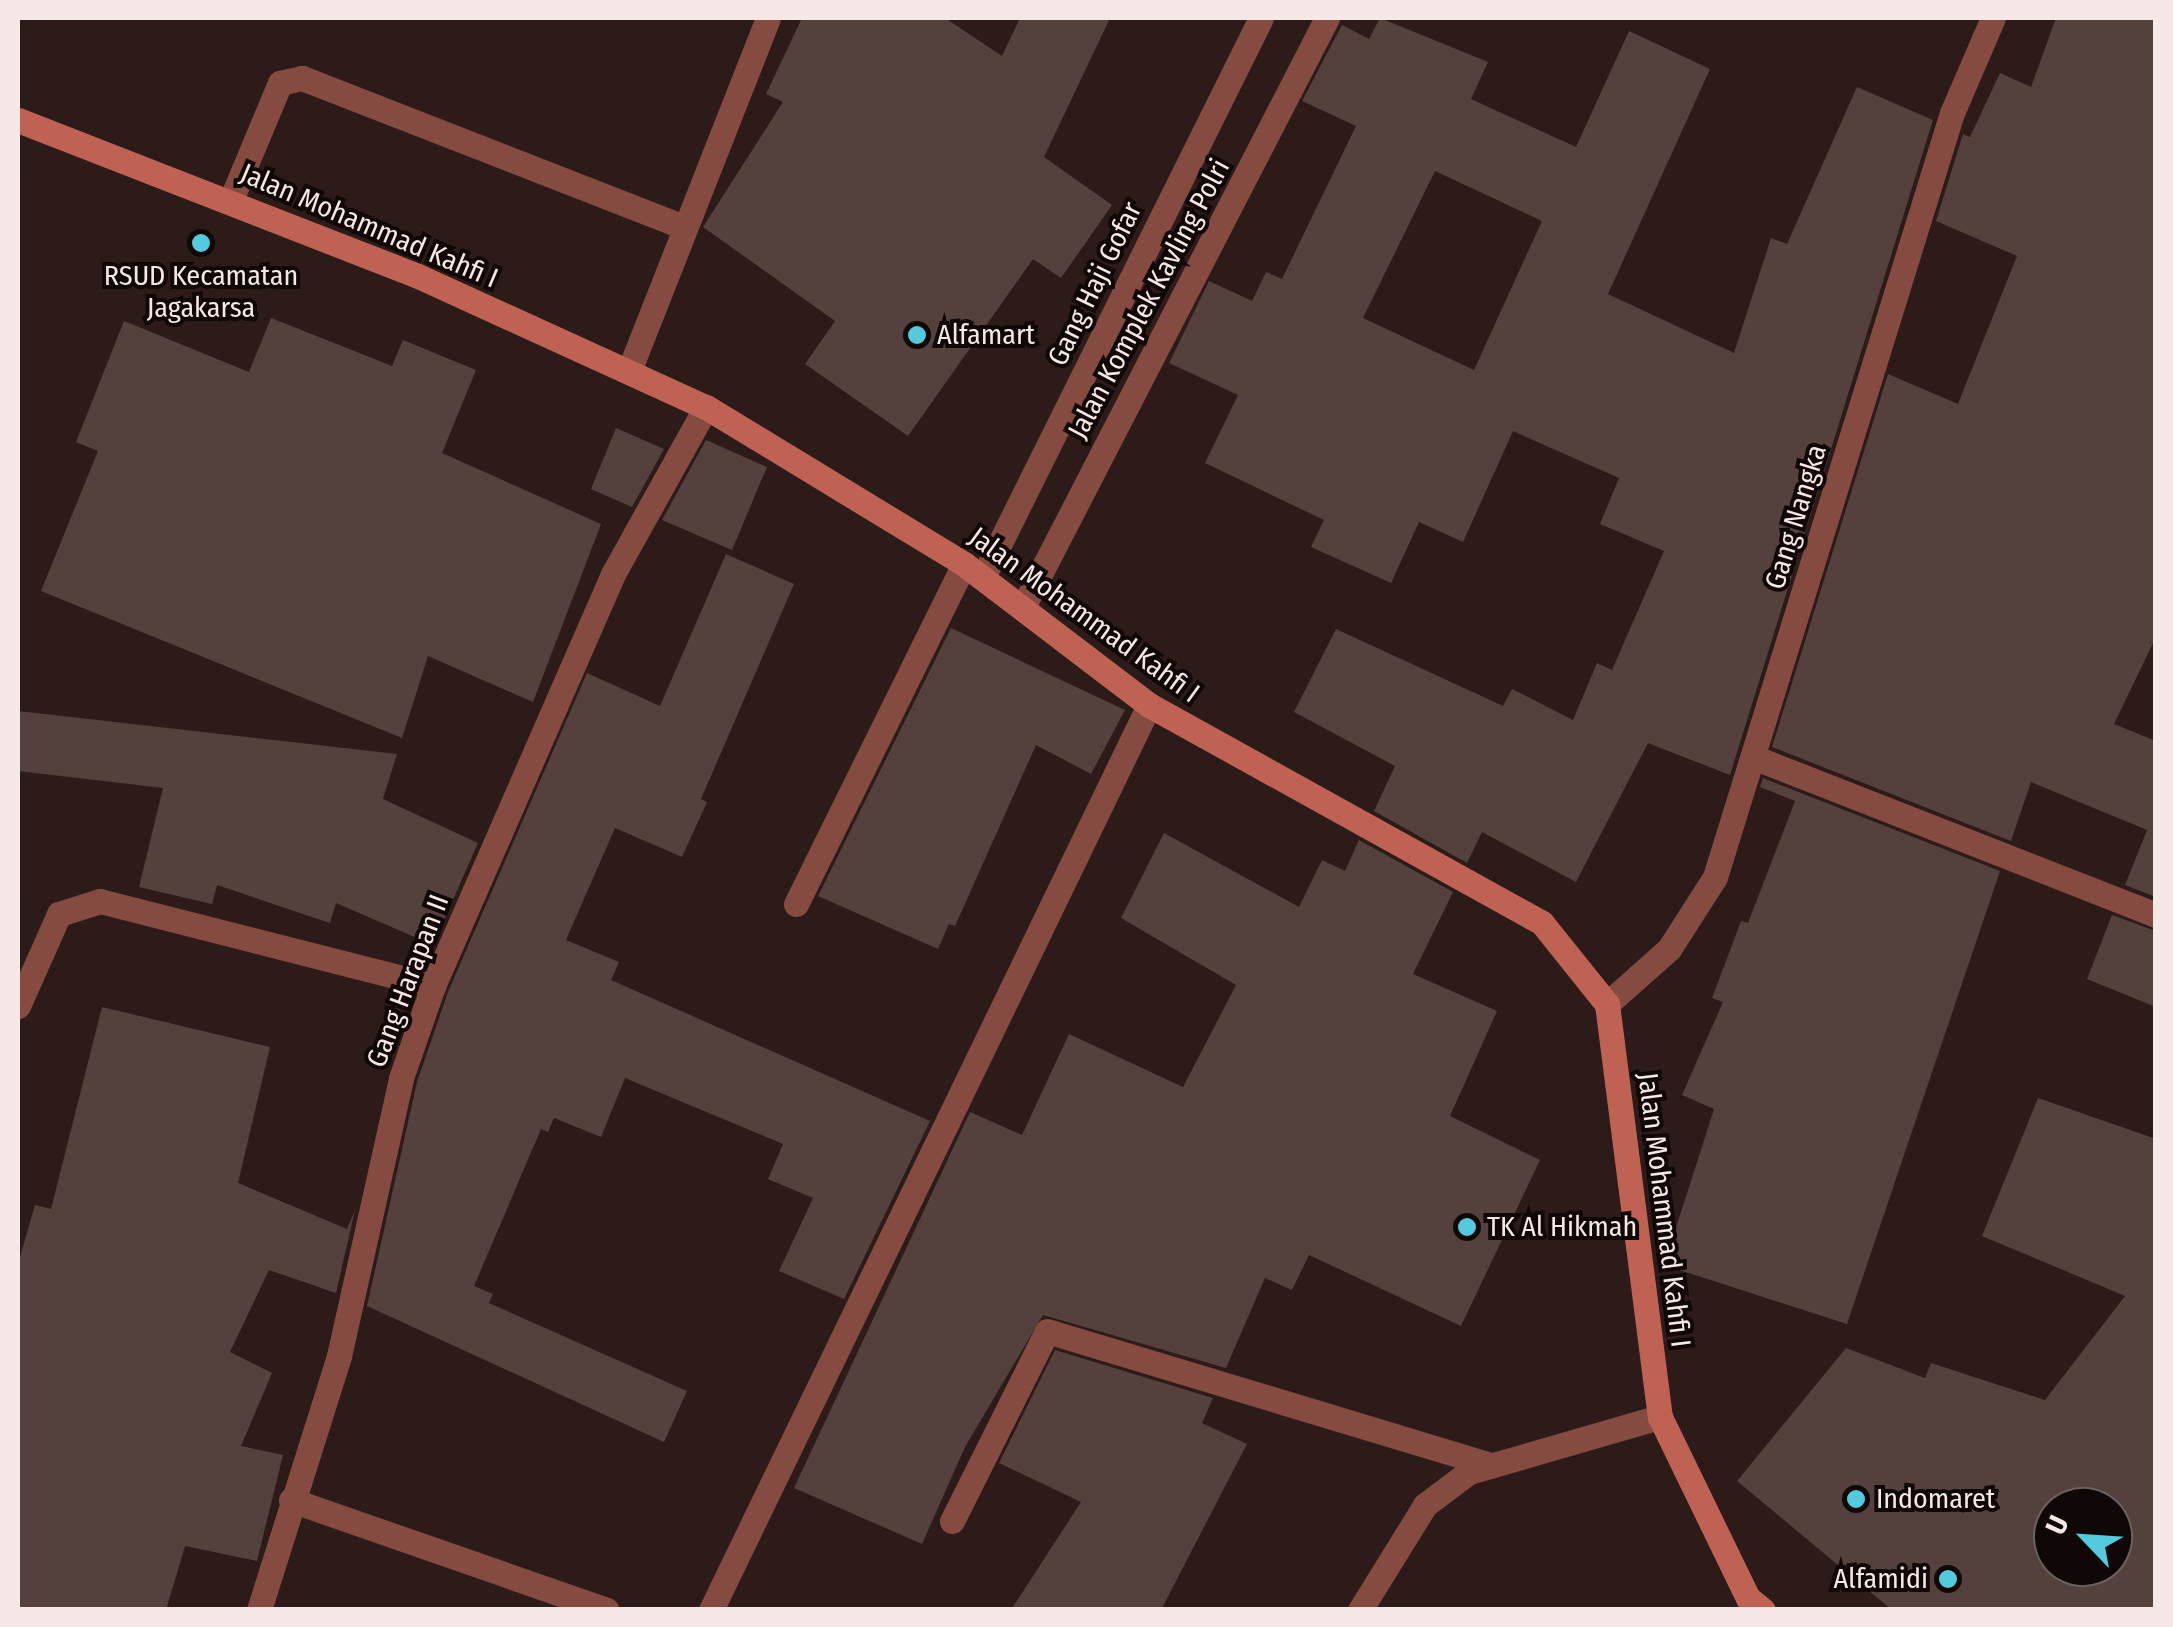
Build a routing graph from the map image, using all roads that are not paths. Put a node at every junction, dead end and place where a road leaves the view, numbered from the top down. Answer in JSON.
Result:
{"nodes":[{"id":1,"x":768,"y":18,"type":"edge"},
{"id":2,"x":1261,"y":18,"type":"edge"},
{"id":3,"x":1327,"y":18,"type":"edge"},
{"id":4,"x":1993,"y":18,"type":"edge"},
{"id":5,"x":18,"y":120,"type":"edge"},
{"id":6,"x":231,"y":200,"type":"junction"},
{"id":7,"x":685,"y":227,"type":"junction"},
{"id":8,"x":629,"y":372,"type":"junction"},
{"id":9,"x":706,"y":407,"type":"junction"},
{"id":10,"x":973,"y":570,"type":"junction"},
{"id":11,"x":1023,"y":607,"type":"junction"},
{"id":12,"x":1150,"y":705,"type":"junction"},
{"id":13,"x":1753,"y":757,"type":"junction"},
{"id":14,"x":796,"y":904,"type":"dead end"},
{"id":15,"x":2156,"y":915,"type":"edge"},
{"id":16,"x":433,"y":986,"type":"junction"},
{"id":17,"x":1607,"y":1004,"type":"junction"},
{"id":18,"x":18,"y":1006,"type":"edge"},
{"id":19,"x":1660,"y":1417,"type":"junction"},
{"id":20,"x":1492,"y":1465,"type":"junction"},
{"id":21,"x":291,"y":1500,"type":"junction"},
{"id":22,"x":952,"y":1520,"type":"dead end"},
{"id":23,"x":259,"y":1610,"type":"edge"},
{"id":24,"x":606,"y":1610,"type":"edge"},
{"id":25,"x":711,"y":1610,"type":"edge"},
{"id":26,"x":1360,"y":1610,"type":"edge"},
{"id":27,"x":1763,"y":1610,"type":"edge"}],
"edges":[{"from":1,"to":7,"type":"street"},
{"from":2,"to":10,"type":"street","name":"Gang Haji Gofar"},
{"from":3,"to":11,"type":"street","name":"Jalan Komplek Kavling Polri"},
{"from":4,"to":13,"type":"street","name":"Gang Nangka"},
{"from":5,"to":6,"type":"main road","name":"Jalan Mohammad Kahfi I"},
{"from":6,"to":7,"type":"street"},
{"from":6,"to":8,"type":"main road","name":"Jalan Mohammad Kahfi I"},
{"from":7,"to":8,"type":"street"},
{"from":8,"to":9,"type":"main road","name":"Jalan Mohammad Kahfi I"},
{"from":9,"to":10,"type":"main road","name":"Jalan Mohammad Kahfi I"},
{"from":9,"to":16,"type":"street","name":"Gang Harapan II"},
{"from":10,"to":11,"type":"main road","name":"Jalan Mohammad Kahfi I"},
{"from":10,"to":14,"type":"street","name":"Gang Haji Gofar"},
{"from":11,"to":12,"type":"main road","name":"Jalan Mohammad Kahfi I"},
{"from":12,"to":17,"type":"main road","name":"Jalan Mohammad Kahfi I"},
{"from":12,"to":25,"type":"street"},
{"from":13,"to":15,"type":"street"},
{"from":13,"to":17,"type":"street","name":"Gang Nangka"},
{"from":16,"to":18,"type":"street"},
{"from":16,"to":21,"type":"street","name":"Gang Harapan II"},
{"from":17,"to":19,"type":"main road","name":"Jalan Mohammad Kahfi I"},
{"from":19,"to":20,"type":"street"},
{"from":19,"to":27,"type":"main road","name":"Jalan Mohammad Kahfi I"},
{"from":20,"to":22,"type":"street"},
{"from":20,"to":26,"type":"street"},
{"from":21,"to":23,"type":"street","name":"Gang Harapan II"},
{"from":21,"to":24,"type":"street"}]}
